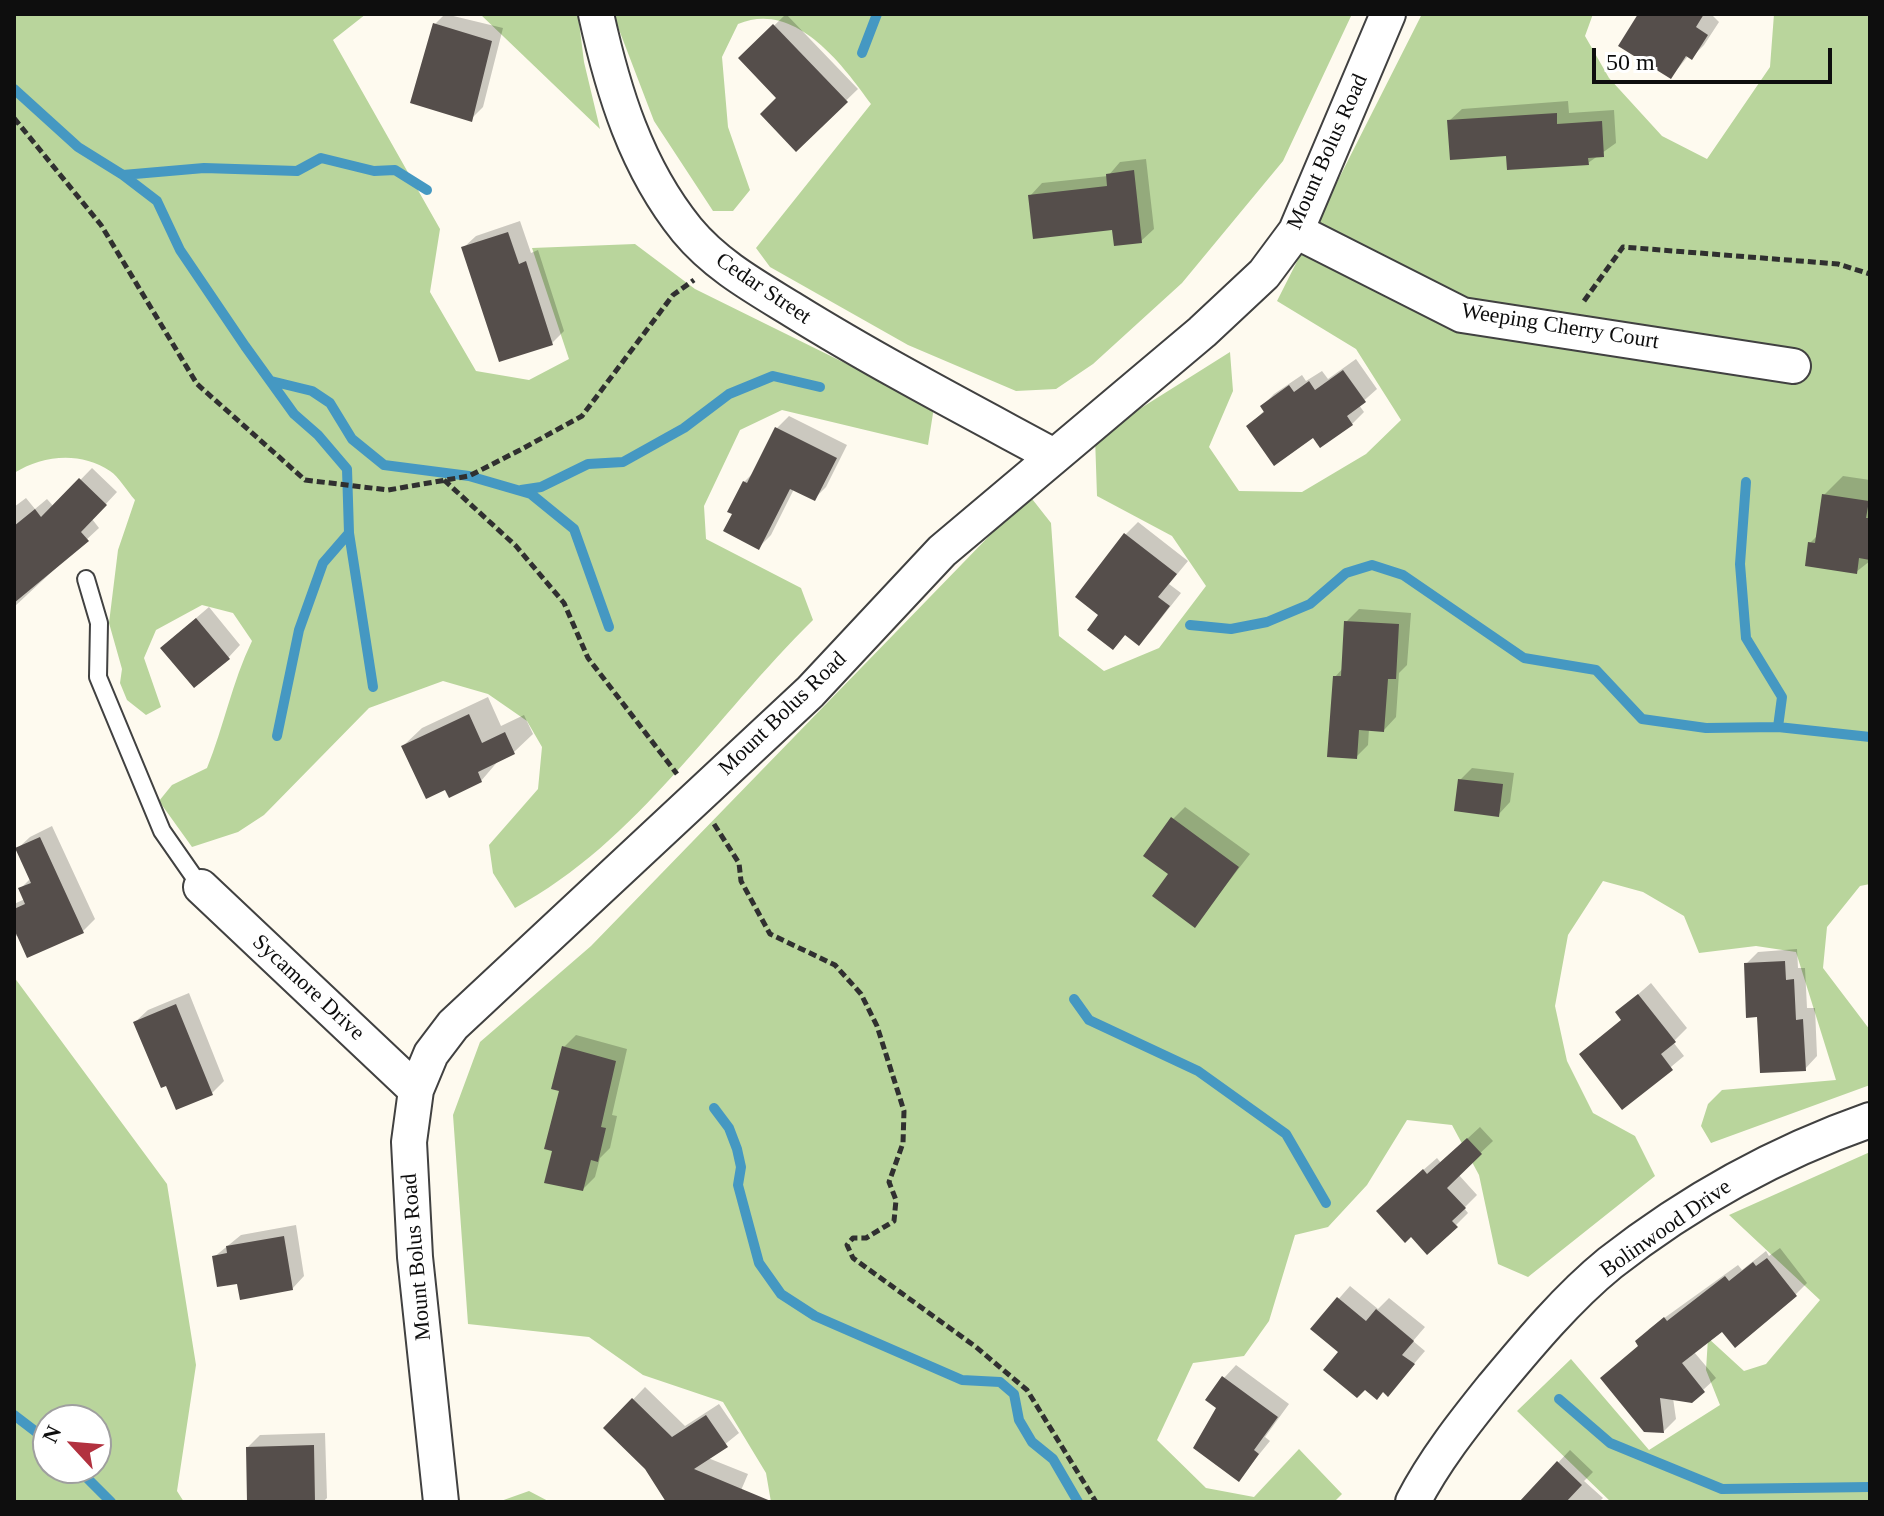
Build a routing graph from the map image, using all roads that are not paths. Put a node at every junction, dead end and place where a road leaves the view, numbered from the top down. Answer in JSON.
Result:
{"nodes":[{"id":1,"x":596,"y":14,"type":"edge"},
{"id":2,"x":1388,"y":14,"type":"edge"},
{"id":3,"x":1296,"y":231,"type":"junction"},
{"id":4,"x":1793,"y":366,"type":"dead end"},
{"id":5,"x":1052,"y":455,"type":"junction"},
{"id":6,"x":86,"y":579,"type":"dead end"},
{"id":7,"x":201,"y":887,"type":"joint"},
{"id":8,"x":416,"y":1090,"type":"junction"},
{"id":9,"x":1870,"y":1120,"type":"edge"},
{"id":10,"x":441,"y":1502,"type":"edge"},
{"id":11,"x":1413,"y":1502,"type":"edge"}],
"edges":[{"from":1,"to":5,"type":"street","name":"Cedar Street"},
{"from":2,"to":3,"type":"street","name":"Mount Bolus Road"},
{"from":3,"to":4,"type":"street","name":"Weeping Cherry Court"},
{"from":3,"to":5,"type":"street","name":"Mount Bolus Road"},
{"from":5,"to":8,"type":"street","name":"Mount Bolus Road"},
{"from":6,"to":7,"type":"lane"},
{"from":7,"to":8,"type":"street","name":"Sycamore Drive"},
{"from":8,"to":10,"type":"street","name":"Mount Bolus Road"},
{"from":9,"to":11,"type":"street","name":"Bolinwood Drive"}]}
